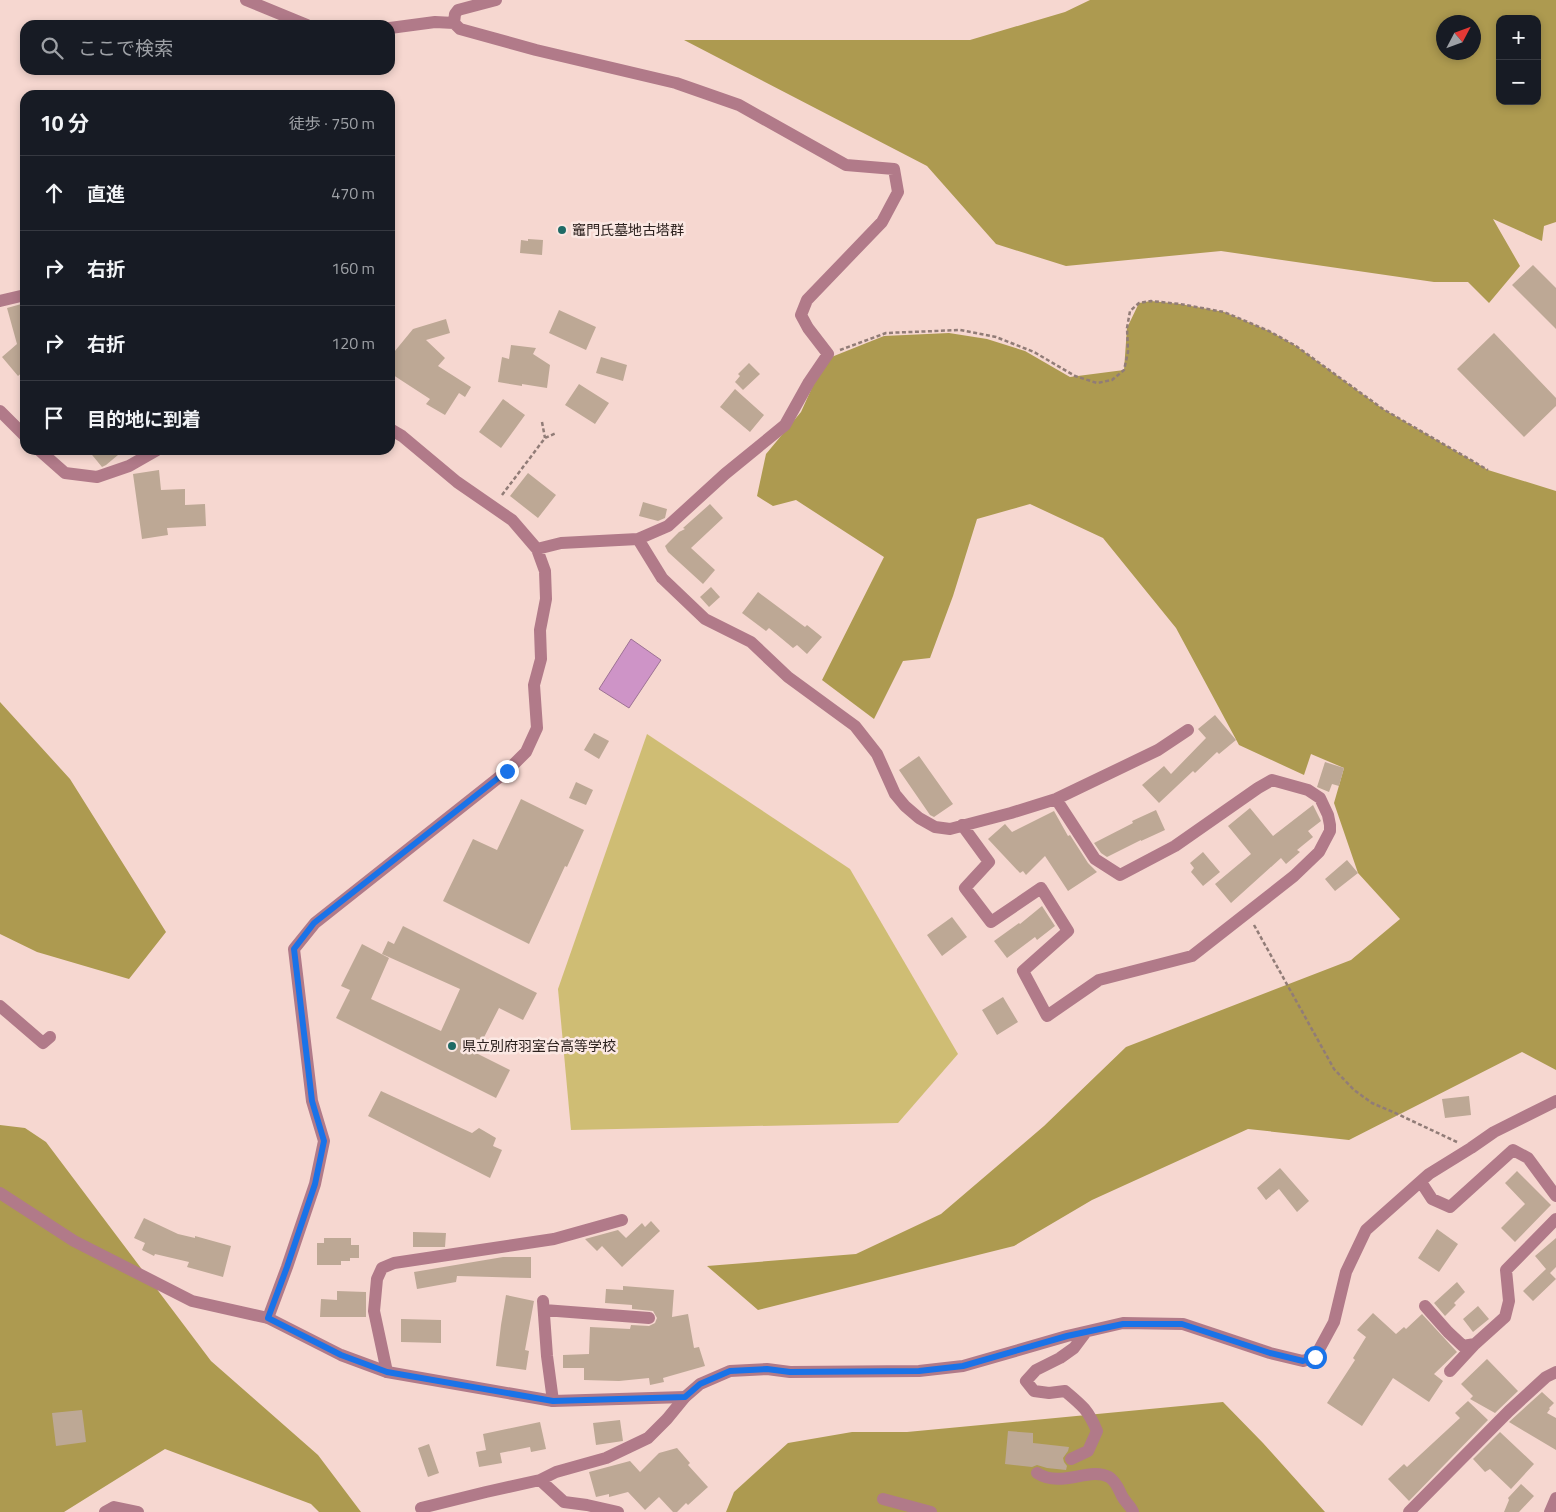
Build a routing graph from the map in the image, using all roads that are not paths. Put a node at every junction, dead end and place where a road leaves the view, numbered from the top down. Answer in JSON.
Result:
{"nodes":[{"id":1,"x":246,"y":0,"type":"edge"},
{"id":2,"x":496,"y":0,"type":"edge"},
{"id":3,"x":295,"y":20,"type":"edge"},
{"id":4,"x":454,"y":23,"type":"junction"},
{"id":5,"x":395,"y":27,"type":"edge"},
{"id":6,"x":20,"y":296,"type":"edge"},
{"id":7,"x":0,"y":301,"type":"edge"},
{"id":8,"x":0,"y":411,"type":"edge"},
{"id":9,"x":20,"y":431,"type":"edge"},
{"id":10,"x":395,"y":432,"type":"edge"},
{"id":11,"x":45,"y":455,"type":"edge"},
{"id":12,"x":148,"y":455,"type":"edge"},
{"id":13,"x":638,"y":539,"type":"junction"},
{"id":14,"x":537,"y":549,"type":"junction"},
{"id":15,"x":1188,"y":730,"type":"dead end"},
{"id":16,"x":1056,"y":799,"type":"junction"},
{"id":17,"x":962,"y":825,"type":"junction"},
{"id":18,"x":0,"y":1006,"type":"edge"},
{"id":19,"x":50,"y":1037,"type":"dead end"},
{"id":20,"x":1556,"y":1101,"type":"edge"},
{"id":21,"x":1421,"y":1182,"type":"junction"},
{"id":22,"x":0,"y":1193,"type":"edge"},
{"id":23,"x":1556,"y":1196,"type":"edge"},
{"id":24,"x":1556,"y":1219,"type":"edge"},
{"id":25,"x":622,"y":1220,"type":"dead end"},
{"id":26,"x":1425,"y":1306,"type":"dead end"},
{"id":27,"x":268,"y":1318,"type":"junction"},
{"id":28,"x":649,"y":1318,"type":"dead end"},
{"id":29,"x":1086,"y":1332,"type":"junction"},
{"id":30,"x":1475,"y":1344,"type":"junction"},
{"id":31,"x":1450,"y":1371,"type":"dead end"},
{"id":32,"x":387,"y":1372,"type":"junction"},
{"id":33,"x":1556,"y":1372,"type":"edge"},
{"id":34,"x":685,"y":1397,"type":"junction"},
{"id":35,"x":553,"y":1401,"type":"junction"},
{"id":36,"x":1071,"y":1459,"type":"dead end"},
{"id":37,"x":1037,"y":1473,"type":"dead end"},
{"id":38,"x":540,"y":1480,"type":"junction"},
{"id":39,"x":1556,"y":1498,"type":"edge"},
{"id":40,"x":883,"y":1500,"type":"dead end"},
{"id":41,"x":421,"y":1508,"type":"dead end"},
{"id":42,"x":104,"y":1512,"type":"edge"},
{"id":43,"x":138,"y":1512,"type":"edge"},
{"id":44,"x":618,"y":1512,"type":"edge"},
{"id":45,"x":931,"y":1512,"type":"edge"},
{"id":46,"x":1133,"y":1512,"type":"edge"},
{"id":47,"x":1409,"y":1512,"type":"edge"},
{"id":48,"x":1550,"y":1512,"type":"edge"}],
"edges":[{"from":1,"to":3,"type":"street"},
{"from":2,"to":4,"type":"street"},
{"from":4,"to":5,"type":"street"},
{"from":4,"to":13,"type":"street"},
{"from":6,"to":7,"type":"street"},
{"from":8,"to":9,"type":"street"},
{"from":10,"to":14,"type":"street"},
{"from":11,"to":12,"type":"street"},
{"from":13,"to":14,"type":"street"},
{"from":13,"to":17,"type":"street"},
{"from":14,"to":27,"type":"street"},
{"from":15,"to":16,"type":"street"},
{"from":16,"to":17,"type":"street"},
{"from":16,"to":17,"type":"street"},
{"from":18,"to":19,"type":"street"},
{"from":20,"to":21,"type":"street"},
{"from":21,"to":23,"type":"street"},
{"from":21,"to":29,"type":"street"},
{"from":22,"to":27,"type":"street"},
{"from":24,"to":30,"type":"street"},
{"from":25,"to":32,"type":"street"},
{"from":26,"to":30,"type":"street"},
{"from":27,"to":32,"type":"street"},
{"from":28,"to":35,"type":"street"},
{"from":29,"to":34,"type":"street"},
{"from":29,"to":36,"type":"street"},
{"from":30,"to":31,"type":"street"},
{"from":32,"to":35,"type":"street"},
{"from":33,"to":47,"type":"street"},
{"from":34,"to":35,"type":"street"},
{"from":34,"to":38,"type":"street"},
{"from":37,"to":46,"type":"street"},
{"from":38,"to":41,"type":"street"},
{"from":38,"to":44,"type":"street"},
{"from":39,"to":48,"type":"street"},
{"from":40,"to":45,"type":"street"},
{"from":42,"to":43,"type":"street"}]}
